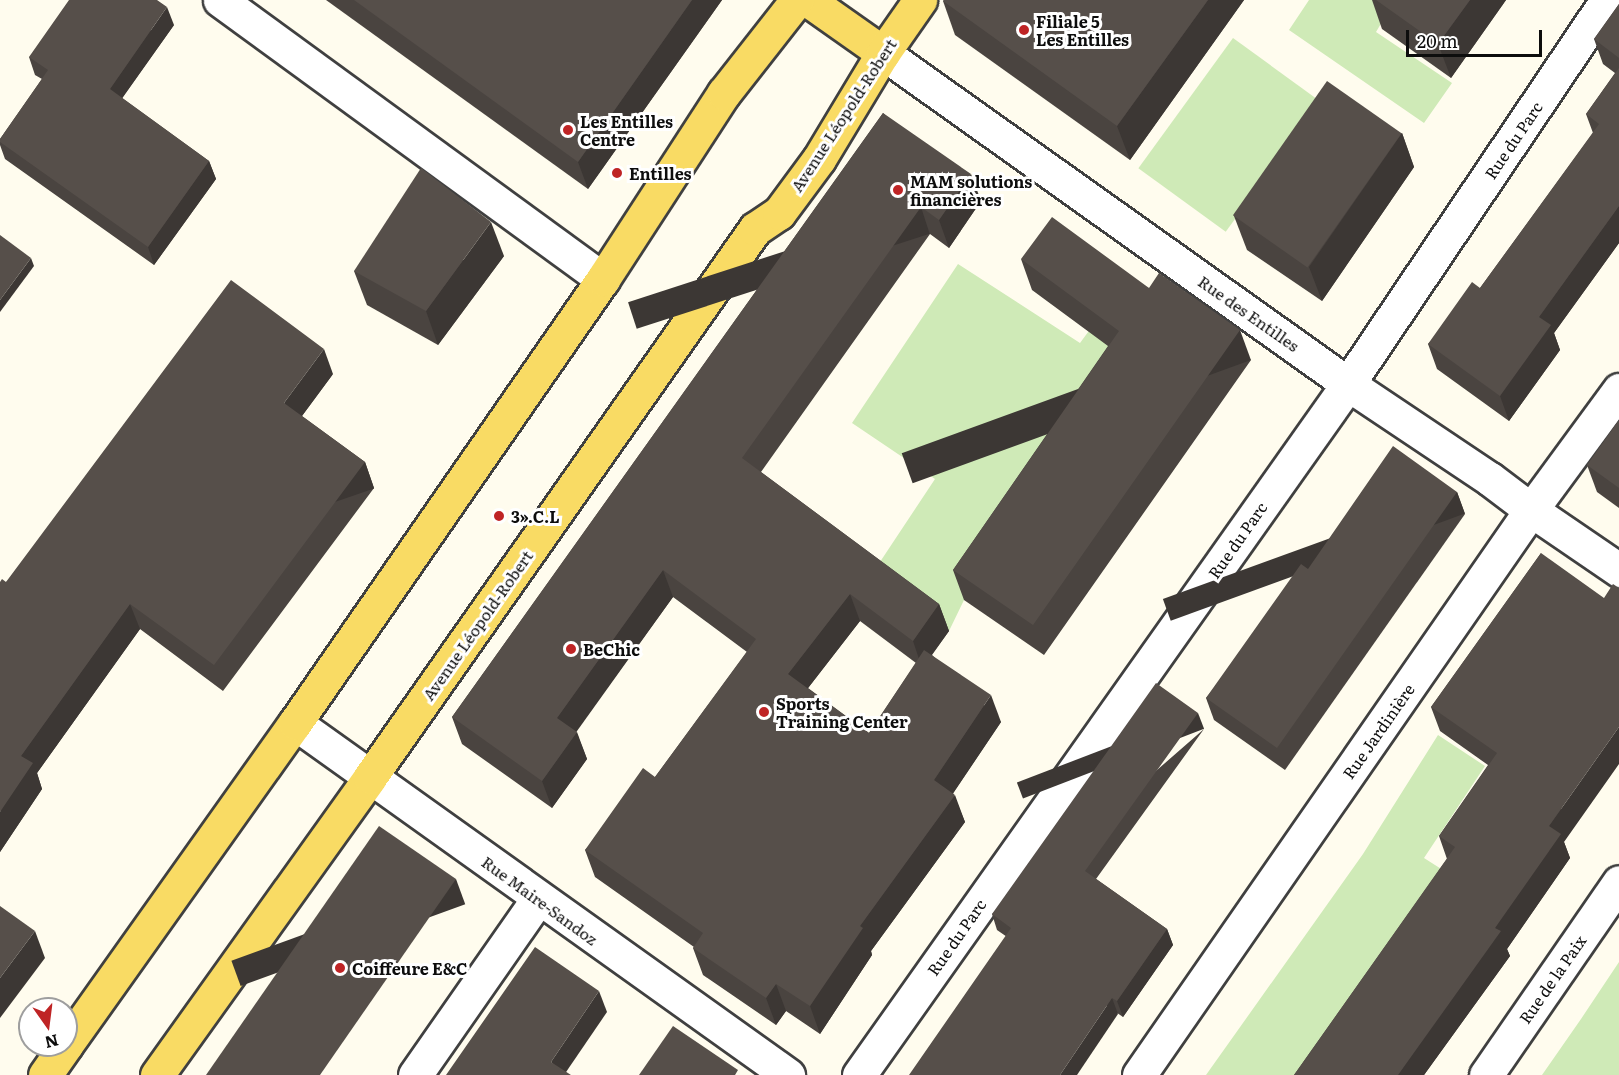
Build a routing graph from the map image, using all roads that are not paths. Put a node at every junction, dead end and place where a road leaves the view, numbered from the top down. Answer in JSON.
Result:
{"nodes":[{"id":1,"x":220,"y":0,"type":"edge"},
{"id":2,"x":797,"y":0,"type":"edge"},
{"id":3,"x":808,"y":0,"type":"edge"},
{"id":4,"x":920,"y":0,"type":"edge"},
{"id":5,"x":1607,"y":0,"type":"edge"},
{"id":6,"x":882,"y":53,"type":"junction"},
{"id":7,"x":603,"y":279,"type":"junction"},
{"id":8,"x":1348,"y":384,"type":"junction"},
{"id":9,"x":1619,"y":390,"type":"edge"},
{"id":10,"x":1531,"y":510,"type":"junction"},
{"id":11,"x":1619,"y":570,"type":"edge"},
{"id":12,"x":294,"y":723,"type":"junction"},
{"id":13,"x":370,"y":777,"type":"junction"},
{"id":14,"x":1619,"y":882,"type":"edge"},
{"id":15,"x":538,"y":899,"type":"junction"},
{"id":16,"x":78,"y":1028,"type":"edge"},
{"id":17,"x":58,"y":1057,"type":"edge"},
{"id":18,"x":45,"y":1075,"type":"edge"},
{"id":19,"x":157,"y":1075,"type":"edge"},
{"id":20,"x":415,"y":1075,"type":"edge"},
{"id":21,"x":788,"y":1075,"type":"edge"},
{"id":22,"x":859,"y":1075,"type":"edge"},
{"id":23,"x":1139,"y":1075,"type":"edge"},
{"id":24,"x":1486,"y":1075,"type":"edge"}],
"edges":[{"from":1,"to":7,"type":"street"},
{"from":2,"to":7,"type":"main road"},
{"from":3,"to":6,"type":"main road"},
{"from":4,"to":6,"type":"main road","name":"Avenue Léopold-Robert"},
{"from":5,"to":8,"type":"street","name":"Rue du Parc"},
{"from":6,"to":8,"type":"street","name":"Rue des Entilles"},
{"from":6,"to":13,"type":"main road","name":"Avenue Léopold-Robert"},
{"from":7,"to":12,"type":"main road"},
{"from":8,"to":10,"type":"street","name":"Rue des Entilles"},
{"from":8,"to":22,"type":"street","name":"Rue du Parc"},
{"from":9,"to":10,"type":"street","name":"Rue Jardinière"},
{"from":10,"to":11,"type":"street","name":"Rue des Entilles"},
{"from":10,"to":23,"type":"street","name":"Rue Jardinière"},
{"from":12,"to":13,"type":"street","name":"Rue Maire-Sandoz"},
{"from":12,"to":16,"type":"main road"},
{"from":13,"to":15,"type":"street","name":"Rue Maire-Sandoz"},
{"from":13,"to":19,"type":"main road","name":"Avenue Léopold-Robert"},
{"from":14,"to":24,"type":"street","name":"Rue de la Paix"},
{"from":15,"to":20,"type":"street"},
{"from":15,"to":21,"type":"street","name":"Rue Maire-Sandoz"},
{"from":17,"to":18,"type":"main road"}]}
